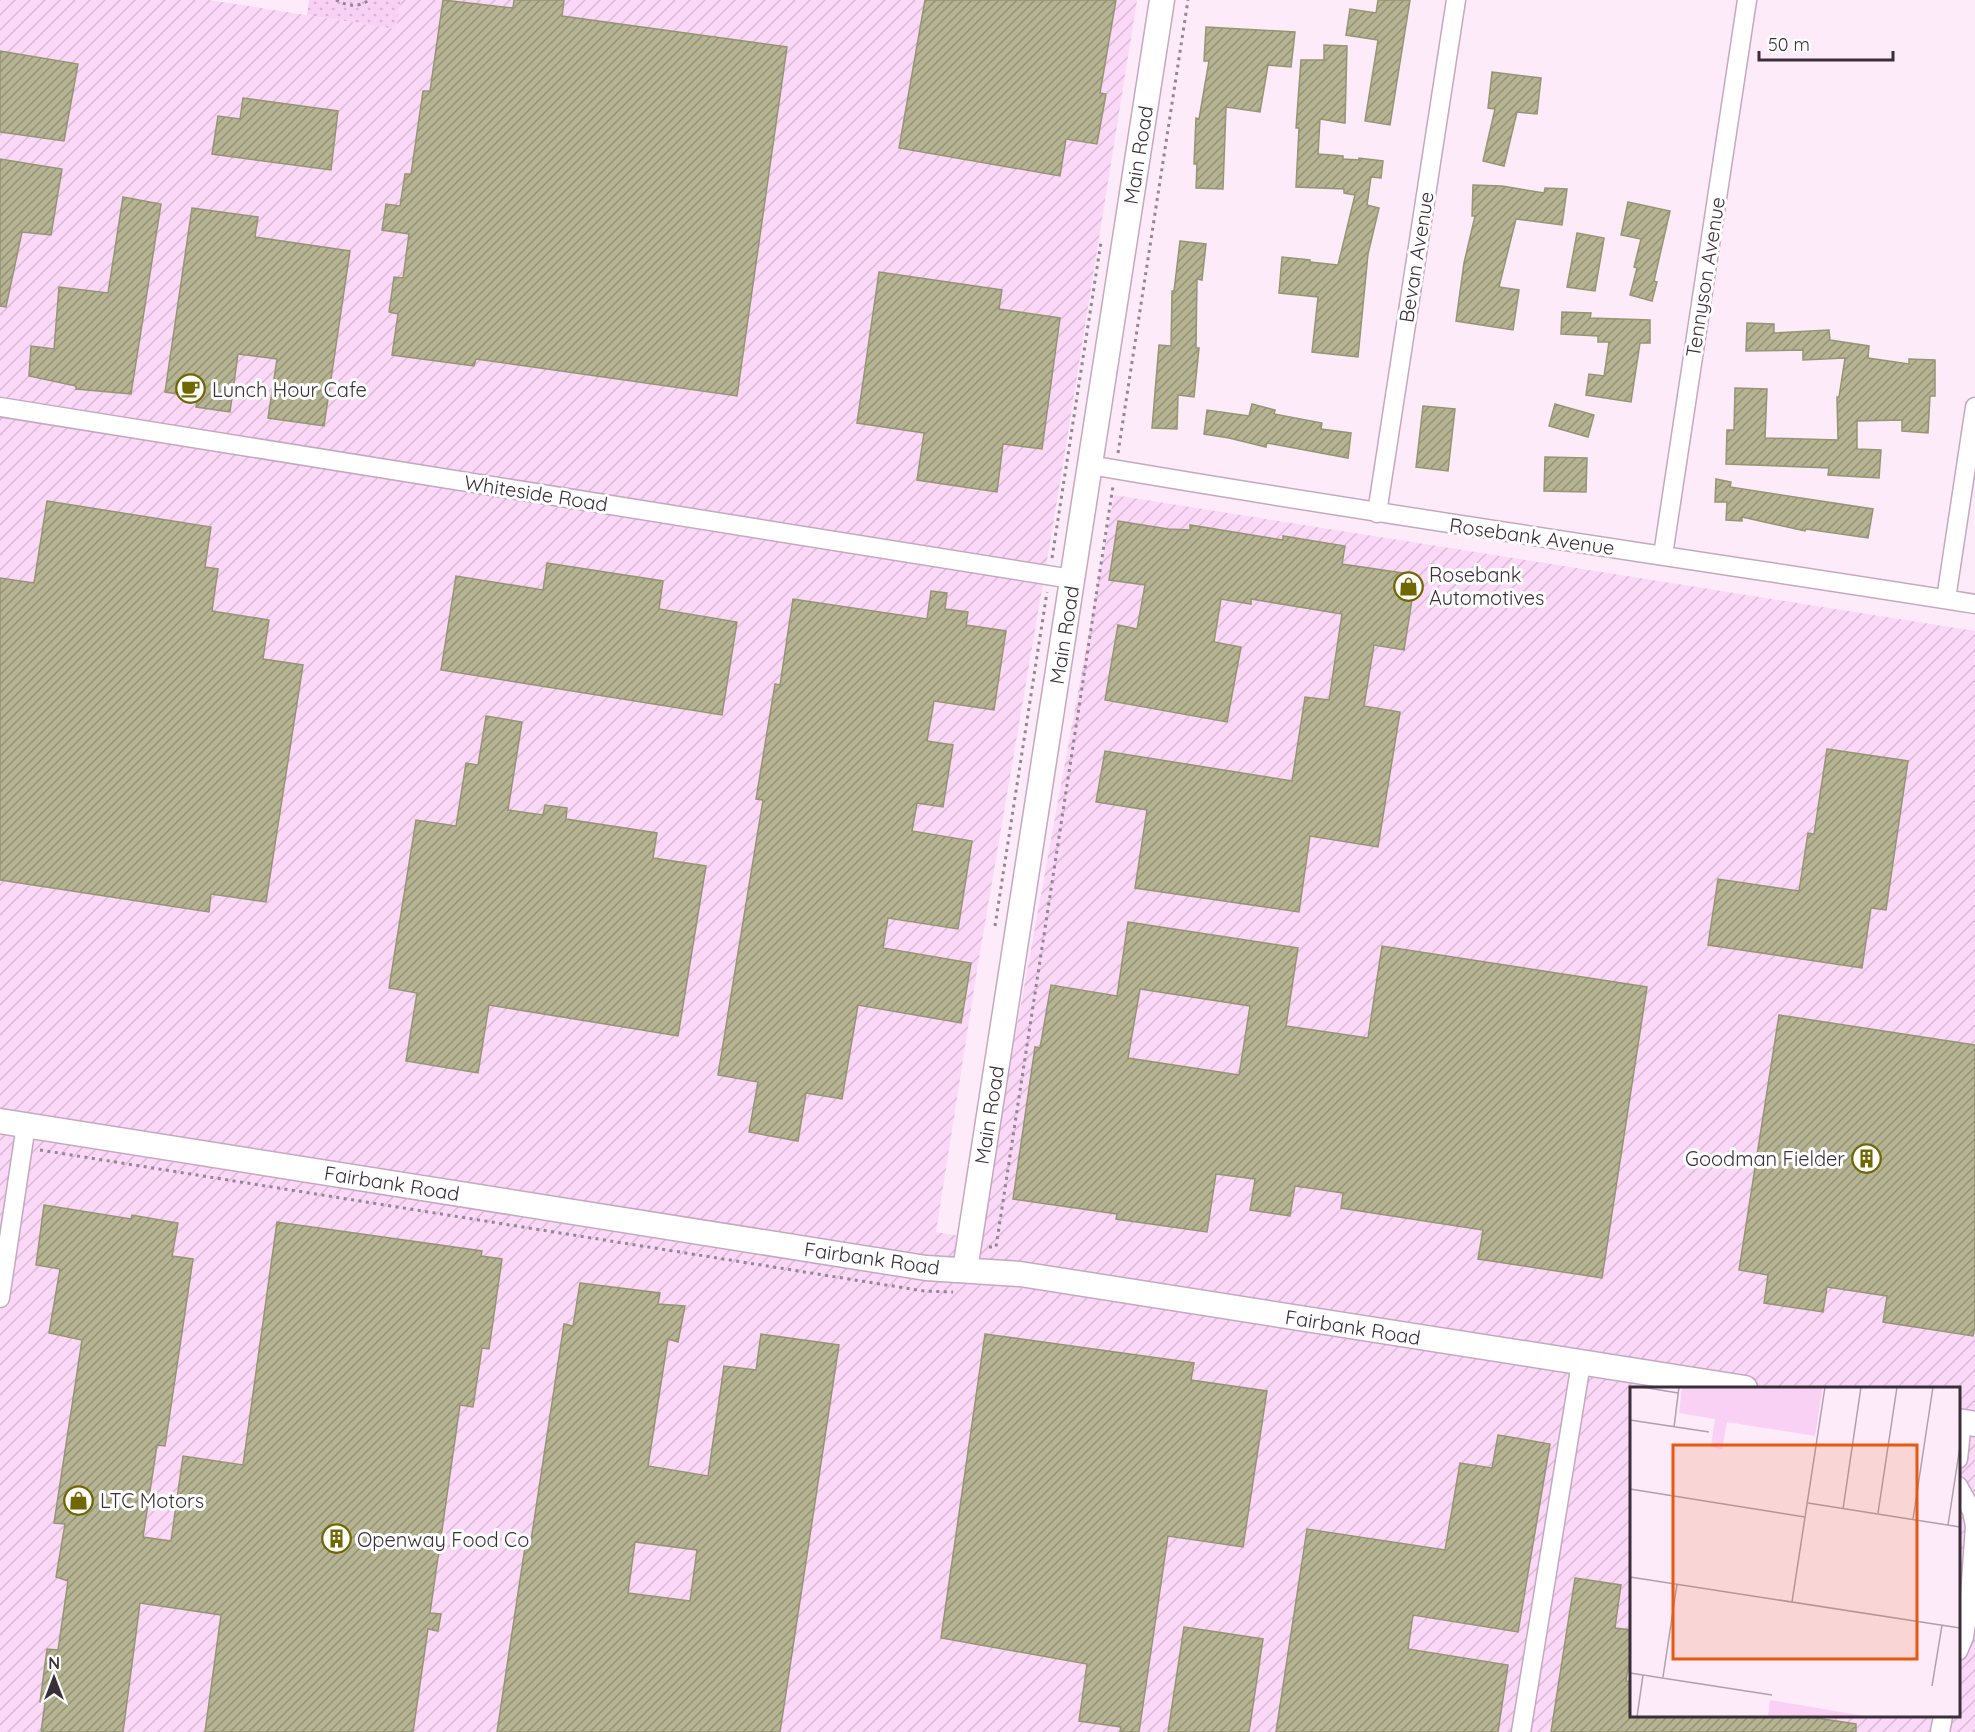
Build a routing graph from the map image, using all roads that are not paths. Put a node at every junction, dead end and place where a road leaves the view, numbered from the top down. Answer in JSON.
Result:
{"nodes":[{"id":1,"x":1162,"y":0,"type":"edge"},
{"id":2,"x":1456,"y":0,"type":"edge"},
{"id":3,"x":1747,"y":0,"type":"edge"},
{"id":4,"x":0,"y":407,"type":"edge"},
{"id":5,"x":1975,"y":407,"type":"edge"},
{"id":6,"x":1090,"y":465,"type":"junction"},
{"id":7,"x":1377,"y":513,"type":"junction"},
{"id":8,"x":1663,"y":555,"type":"junction"},
{"id":9,"x":1072,"y":579,"type":"junction"},
{"id":10,"x":1946,"y":599,"type":"junction"},
{"id":11,"x":1975,"y":604,"type":"edge"},
{"id":12,"x":0,"y":1121,"type":"edge"},
{"id":13,"x":26,"y":1125,"type":"junction"},
{"id":14,"x":967,"y":1259,"type":"junction"},
{"id":15,"x":0,"y":1298,"type":"edge"},
{"id":16,"x":1581,"y":1363,"type":"junction"},
{"id":17,"x":1732,"y":1387,"type":"edge"},
{"id":18,"x":1965,"y":1422,"type":"edge"},
{"id":19,"x":1960,"y":1453,"type":"edge"},
{"id":20,"x":1960,"y":1488,"type":"edge"},
{"id":21,"x":1960,"y":1648,"type":"edge"},
{"id":22,"x":1943,"y":1717,"type":"edge"},
{"id":23,"x":1521,"y":1732,"type":"edge"},
{"id":24,"x":1940,"y":1732,"type":"edge"}],
"edges":[{"from":1,"to":6,"type":"main road","name":"Main Road"},
{"from":2,"to":7,"type":"street","name":"Bevan Avenue"},
{"from":3,"to":8,"type":"street","name":"Tennyson Avenue"},
{"from":4,"to":9,"type":"street","name":"Whiteside Road"},
{"from":5,"to":10,"type":"street"},
{"from":6,"to":7,"type":"street","name":"Rosebank Avenue"},
{"from":6,"to":9,"type":"main road","name":"Main Road"},
{"from":7,"to":8,"type":"street","name":"Rosebank Avenue"},
{"from":8,"to":10,"type":"street","name":"Rosebank Avenue"},
{"from":9,"to":14,"type":"main road","name":"Main Road"},
{"from":10,"to":11,"type":"street","name":"Rosebank Avenue"},
{"from":12,"to":13,"type":"main road","name":"Fairbank Road"},
{"from":13,"to":14,"type":"main road","name":"Fairbank Road"},
{"from":13,"to":15,"type":"street"},
{"from":14,"to":16,"type":"main road","name":"Fairbank Road"},
{"from":16,"to":17,"type":"main road","name":"Fairbank Road"},
{"from":16,"to":23,"type":"street"},
{"from":18,"to":19,"type":"street"},
{"from":20,"to":21,"type":"street"},
{"from":22,"to":24,"type":"street"}]}
